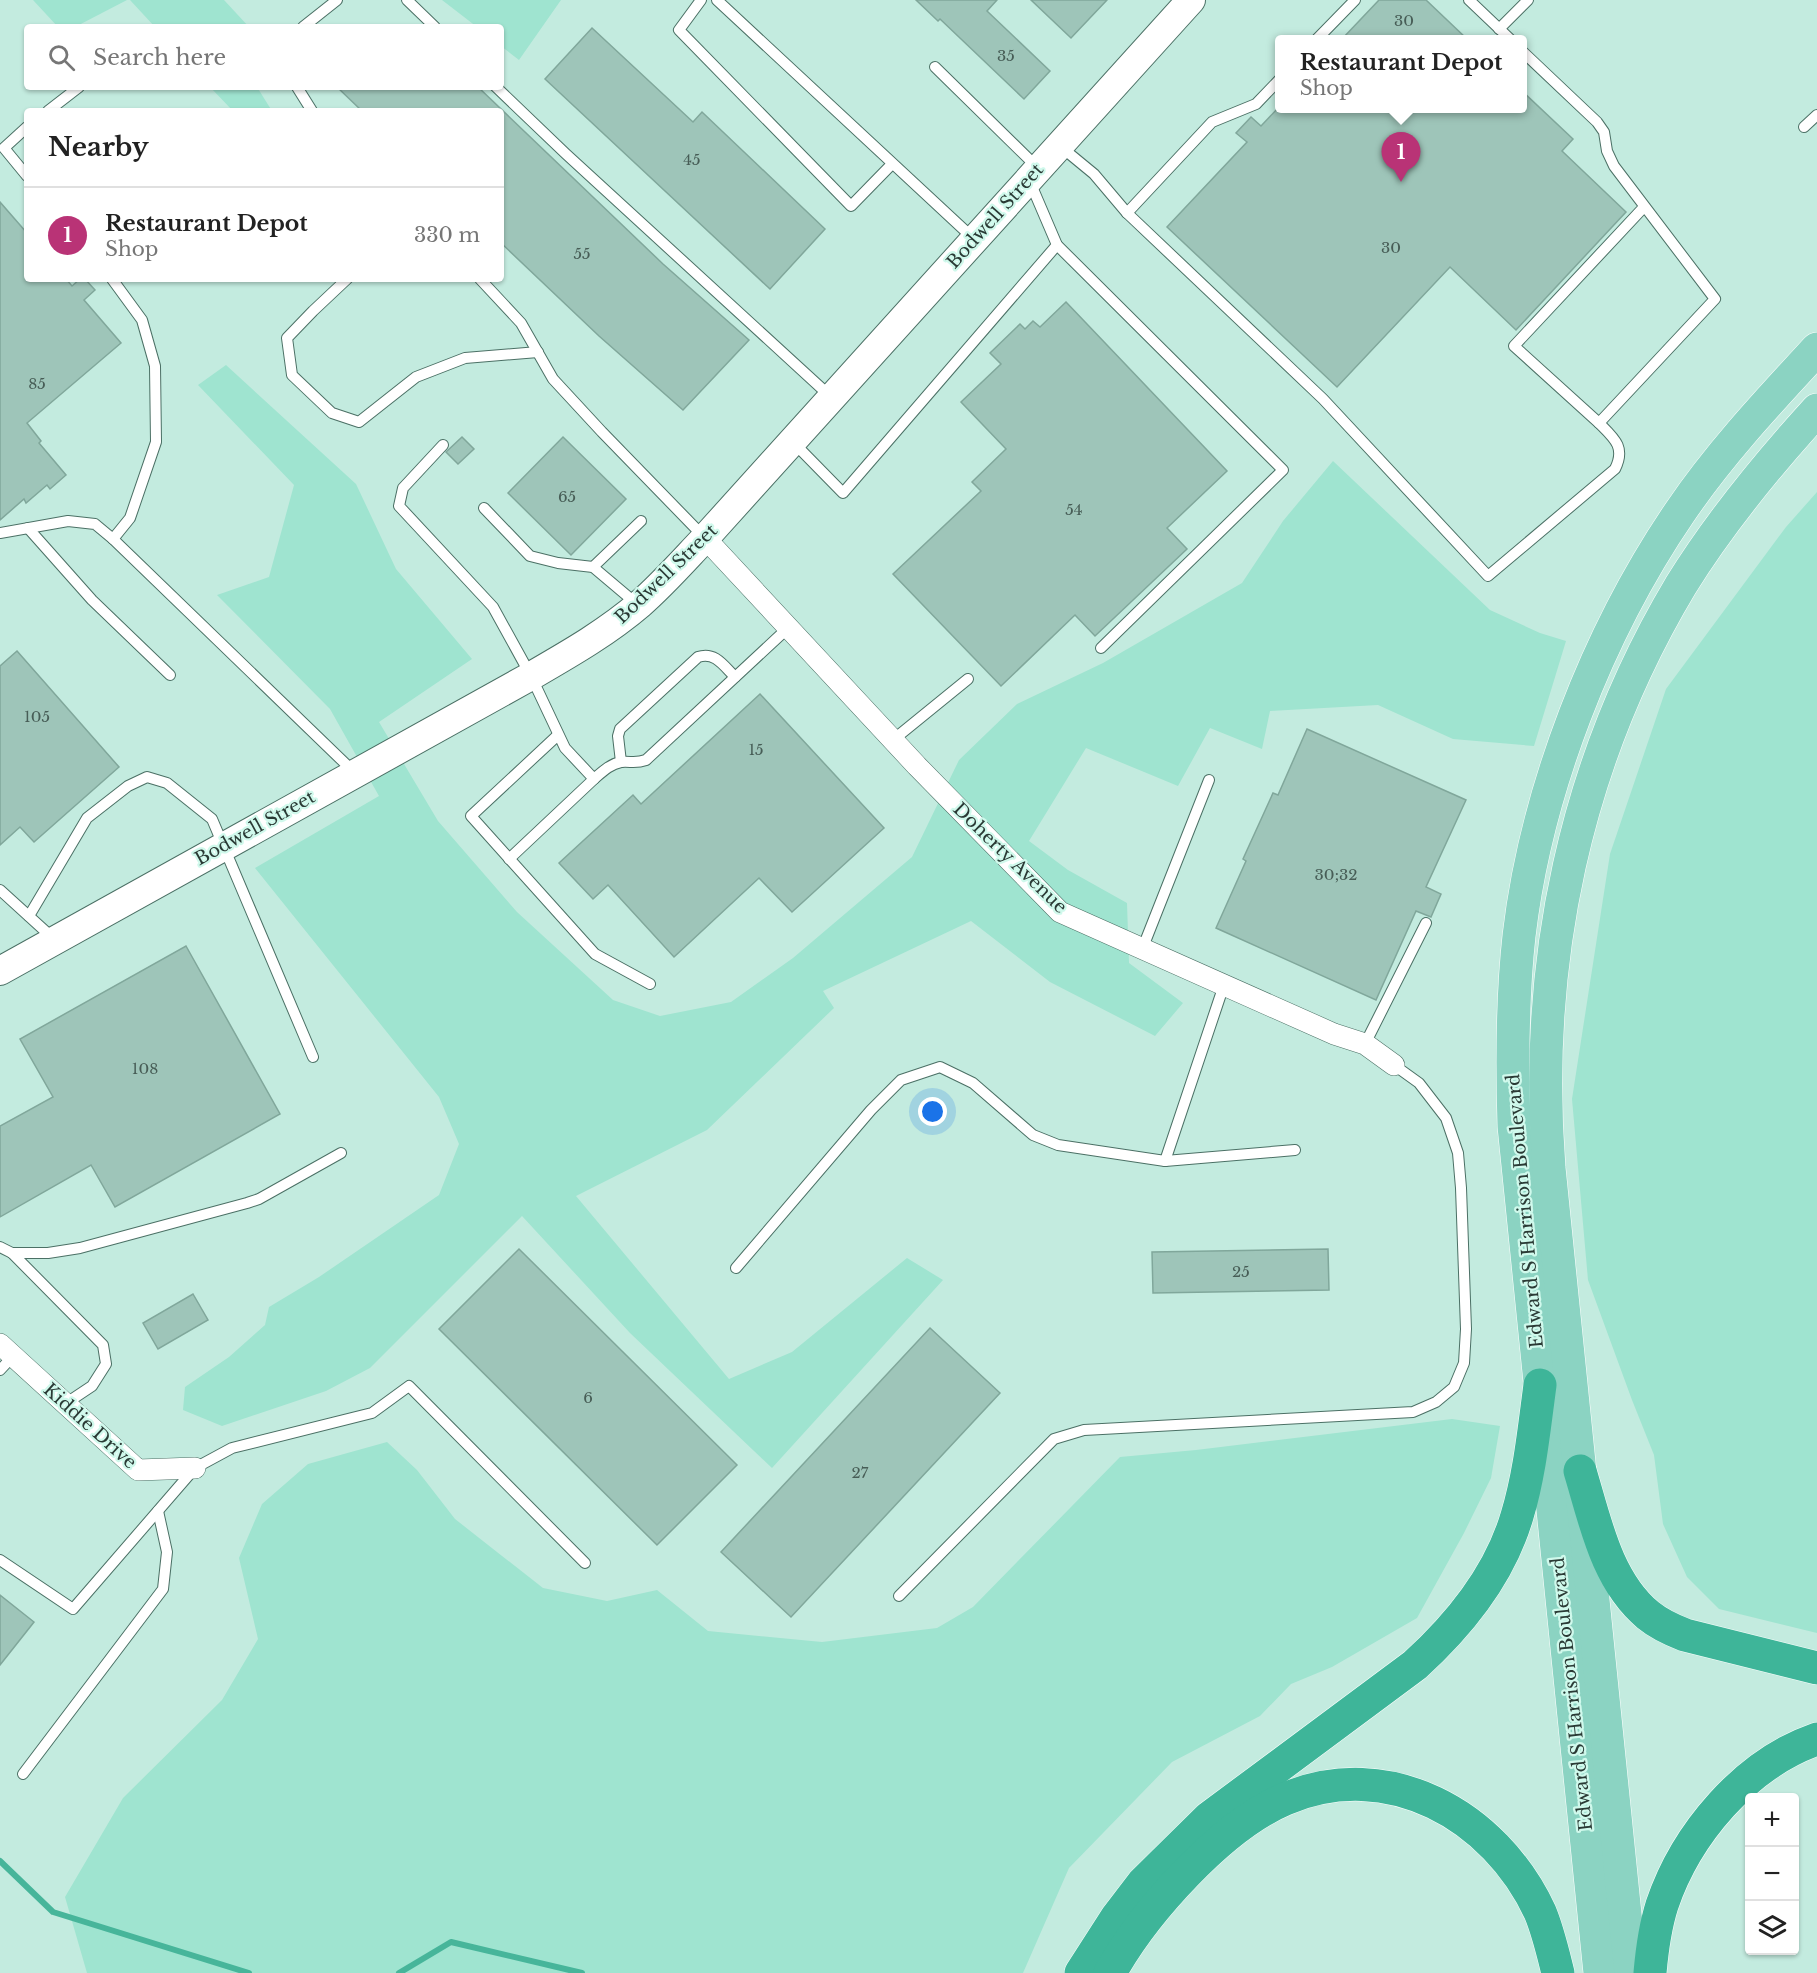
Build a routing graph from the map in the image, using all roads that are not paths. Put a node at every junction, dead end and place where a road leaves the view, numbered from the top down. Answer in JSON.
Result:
{"nodes":[{"id":1,"x":337,"y":0,"type":"edge"},
{"id":2,"x":407,"y":0,"type":"edge"},
{"id":3,"x":701,"y":0,"type":"edge"},
{"id":4,"x":717,"y":0,"type":"edge"},
{"id":5,"x":1191,"y":0,"type":"edge"},
{"id":6,"x":1356,"y":0,"type":"edge"},
{"id":7,"x":1469,"y":0,"type":"edge"},
{"id":8,"x":1528,"y":0,"type":"edge"},
{"id":9,"x":307,"y":24,"type":"edge"},
{"id":10,"x":432,"y":24,"type":"edge"},
{"id":11,"x":1499,"y":29,"type":"junction"},
{"id":12,"x":1321,"y":35,"type":"edge"},
{"id":13,"x":1506,"y":35,"type":"edge"},
{"id":14,"x":1527,"y":56,"type":"edge"},
{"id":15,"x":934,"y":67,"type":"dead end"},
{"id":16,"x":1275,"y":84,"type":"edge"},
{"id":17,"x":75,"y":90,"type":"edge"},
{"id":18,"x":299,"y":90,"type":"edge"},
{"id":19,"x":499,"y":90,"type":"edge"},
{"id":20,"x":52,"y":108,"type":"edge"},
{"id":21,"x":310,"y":108,"type":"edge"},
{"id":22,"x":1817,"y":115,"type":"edge"},
{"id":23,"x":1804,"y":127,"type":"dead end"},
{"id":24,"x":24,"y":130,"type":"edge"},
{"id":25,"x":1059,"y":145,"type":"junction"},
{"id":26,"x":892,"y":164,"type":"junction"},
{"id":27,"x":24,"y":172,"type":"edge"},
{"id":28,"x":1033,"y":174,"type":"junction"},
{"id":29,"x":1644,"y":207,"type":"junction"},
{"id":30,"x":1127,"y":213,"type":"junction"},
{"id":31,"x":974,"y":240,"type":"junction"},
{"id":32,"x":1057,"y":245,"type":"junction"},
{"id":33,"x":114,"y":282,"type":"edge"},
{"id":34,"x":344,"y":282,"type":"edge"},
{"id":35,"x":483,"y":282,"type":"edge"},
{"id":36,"x":1817,"y":349,"type":"edge"},
{"id":37,"x":538,"y":352,"type":"junction"},
{"id":38,"x":831,"y":397,"type":"junction"},
{"id":39,"x":1817,"y":410,"type":"edge"},
{"id":40,"x":1599,"y":423,"type":"junction"},
{"id":41,"x":792,"y":441,"type":"junction"},
{"id":42,"x":443,"y":445,"type":"dead end"},
{"id":43,"x":484,"y":508,"type":"dead end"},
{"id":44,"x":641,"y":521,"type":"dead end"},
{"id":45,"x":28,"y":528,"type":"junction"},
{"id":46,"x":0,"y":533,"type":"edge"},
{"id":47,"x":705,"y":538,"type":"junction"},
{"id":48,"x":113,"y":540,"type":"junction"},
{"id":49,"x":593,"y":567,"type":"junction"},
{"id":50,"x":638,"y":605,"type":"junction"},
{"id":51,"x":789,"y":627,"type":"junction"},
{"id":52,"x":1101,"y":648,"type":"dead end"},
{"id":53,"x":170,"y":675,"type":"dead end"},
{"id":54,"x":531,"y":676,"type":"junction"},
{"id":55,"x":735,"y":677,"type":"junction"},
{"id":56,"x":968,"y":679,"type":"dead end"},
{"id":57,"x":558,"y":735,"type":"junction"},
{"id":58,"x":893,"y":740,"type":"junction"},
{"id":59,"x":621,"y":762,"type":"junction"},
{"id":60,"x":355,"y":773,"type":"junction"},
{"id":61,"x":594,"y":779,"type":"junction"},
{"id":62,"x":1209,"y":780,"type":"dead end"},
{"id":63,"x":223,"y":846,"type":"junction"},
{"id":64,"x":509,"y":859,"type":"junction"},
{"id":65,"x":0,"y":890,"type":"edge"},
{"id":66,"x":29,"y":916,"type":"junction"},
{"id":67,"x":1426,"y":923,"type":"dead end"},
{"id":68,"x":55,"y":940,"type":"junction"},
{"id":69,"x":1143,"y":947,"type":"junction"},
{"id":70,"x":0,"y":970,"type":"edge"},
{"id":71,"x":650,"y":984,"type":"dead end"},
{"id":72,"x":1224,"y":985,"type":"junction"},
{"id":73,"x":1365,"y":1044,"type":"junction"},
{"id":74,"x":313,"y":1058,"type":"dead end"},
{"id":75,"x":1394,"y":1065,"type":"joint"},
{"id":76,"x":1295,"y":1150,"type":"dead end"},
{"id":77,"x":341,"y":1153,"type":"dead end"},
{"id":78,"x":1166,"y":1161,"type":"junction"},
{"id":79,"x":0,"y":1247,"type":"edge"},
{"id":80,"x":12,"y":1253,"type":"junction"},
{"id":81,"x":736,"y":1268,"type":"dead end"},
{"id":82,"x":4,"y":1356,"type":"edge"},
{"id":83,"x":1540,"y":1385,"type":"junction"},
{"id":84,"x":65,"y":1404,"type":"junction"},
{"id":85,"x":195,"y":1468,"type":"junction"},
{"id":86,"x":1580,"y":1471,"type":"junction"},
{"id":87,"x":158,"y":1512,"type":"junction"},
{"id":88,"x":0,"y":1560,"type":"edge"},
{"id":89,"x":585,"y":1563,"type":"dead end"},
{"id":90,"x":899,"y":1596,"type":"dead end"},
{"id":91,"x":1817,"y":1668,"type":"edge"},
{"id":92,"x":1817,"y":1739,"type":"edge"},
{"id":93,"x":23,"y":1774,"type":"dead end"},
{"id":94,"x":1081,"y":1973,"type":"edge"},
{"id":95,"x":1110,"y":1973,"type":"edge"},
{"id":96,"x":1558,"y":1973,"type":"edge"},
{"id":97,"x":1600,"y":1973,"type":"edge"},
{"id":98,"x":1631,"y":1973,"type":"edge"},
{"id":99,"x":1650,"y":1973,"type":"edge"}],
"edges":[{"from":1,"to":9,"type":"lane"},
{"from":2,"to":10,"type":"lane"},
{"from":3,"to":26,"type":"lane"},
{"from":4,"to":26,"type":"lane"},
{"from":5,"to":25,"type":"street","name":"Bodwell Street"},
{"from":6,"to":12,"type":"lane"},
{"from":7,"to":11,"type":"lane"},
{"from":8,"to":11,"type":"lane"},
{"from":11,"to":13,"type":"lane"},
{"from":14,"to":29,"type":"lane"},
{"from":15,"to":28,"type":"lane"},
{"from":16,"to":30,"type":"lane"},
{"from":17,"to":20,"type":"lane"},
{"from":18,"to":21,"type":"lane"},
{"from":19,"to":38,"type":"lane"},
{"from":22,"to":23,"type":"lane"},
{"from":24,"to":27,"type":"lane"},
{"from":25,"to":28,"type":"street","name":"Bodwell Street"},
{"from":25,"to":30,"type":"lane"},
{"from":26,"to":31,"type":"lane"},
{"from":28,"to":31,"type":"street","name":"Bodwell Street"},
{"from":28,"to":32,"type":"lane"},
{"from":29,"to":40,"type":"lane"},
{"from":29,"to":40,"type":"lane"},
{"from":30,"to":40,"type":"lane"},
{"from":31,"to":38,"type":"street","name":"Bodwell Street"},
{"from":32,"to":41,"type":"lane"},
{"from":32,"to":52,"type":"lane"},
{"from":33,"to":48,"type":"lane"},
{"from":34,"to":37,"type":"lane"},
{"from":35,"to":37,"type":"lane"},
{"from":36,"to":83,"type":"main road","name":"Edward S Harrison Boulevard"},
{"from":37,"to":47,"type":"lane"},
{"from":38,"to":41,"type":"street","name":"Bodwell Street"},
{"from":39,"to":86,"type":"main road","name":"Edward S Harrison Boulevard"},
{"from":41,"to":47,"type":"street","name":"Bodwell Street"},
{"from":42,"to":54,"type":"lane"},
{"from":43,"to":49,"type":"lane"},
{"from":44,"to":49,"type":"lane"},
{"from":45,"to":46,"type":"lane"},
{"from":45,"to":48,"type":"lane"},
{"from":45,"to":53,"type":"lane"},
{"from":47,"to":50,"type":"street","name":"Bodwell Street"},
{"from":47,"to":51,"type":"street","name":"Doherty Avenue"},
{"from":48,"to":60,"type":"lane"},
{"from":49,"to":50,"type":"lane"},
{"from":50,"to":54,"type":"street","name":"Bodwell Street"},
{"from":51,"to":55,"type":"lane"},
{"from":51,"to":58,"type":"street","name":"Doherty Avenue"},
{"from":54,"to":57,"type":"lane"},
{"from":54,"to":60,"type":"street","name":"Bodwell Street"},
{"from":55,"to":59,"type":"lane"},
{"from":55,"to":59,"type":"lane"},
{"from":56,"to":58,"type":"lane"},
{"from":57,"to":61,"type":"lane"},
{"from":57,"to":64,"type":"lane"},
{"from":58,"to":69,"type":"street","name":"Doherty Avenue"},
{"from":59,"to":61,"type":"lane"},
{"from":60,"to":63,"type":"street","name":"Bodwell Street"},
{"from":61,"to":64,"type":"lane"},
{"from":62,"to":69,"type":"lane"},
{"from":63,"to":66,"type":"lane"},
{"from":63,"to":68,"type":"street","name":"Bodwell Street"},
{"from":63,"to":74,"type":"lane"},
{"from":64,"to":71,"type":"lane"},
{"from":65,"to":66,"type":"lane"},
{"from":66,"to":68,"type":"lane"},
{"from":67,"to":73,"type":"lane"},
{"from":68,"to":70,"type":"street","name":"Bodwell Street"},
{"from":69,"to":72,"type":"street","name":"Doherty Avenue"},
{"from":72,"to":73,"type":"street","name":"Doherty Avenue"},
{"from":72,"to":78,"type":"lane"},
{"from":73,"to":75,"type":"street","name":"Doherty Avenue"},
{"from":75,"to":90,"type":"lane"},
{"from":76,"to":78,"type":"lane"},
{"from":77,"to":80,"type":"lane"},
{"from":78,"to":81,"type":"lane"},
{"from":79,"to":80,"type":"lane"},
{"from":80,"to":84,"type":"lane"},
{"from":82,"to":84,"type":"street","name":"Kiddie Drive"},
{"from":83,"to":94,"type":"highway"},
{"from":83,"to":97,"type":"main road","name":"Edward S Harrison Boulevard"},
{"from":84,"to":85,"type":"street","name":"Kiddie Drive"},
{"from":85,"to":87,"type":"lane"},
{"from":85,"to":89,"type":"lane"},
{"from":86,"to":91,"type":"highway"},
{"from":86,"to":98,"type":"main road","name":"Edward S Harrison Boulevard"},
{"from":87,"to":88,"type":"lane"},
{"from":87,"to":93,"type":"lane"},
{"from":92,"to":99,"type":"highway"},
{"from":95,"to":96,"type":"highway"}]}
